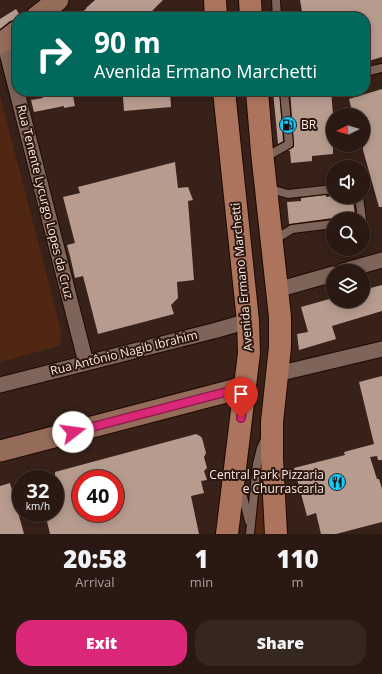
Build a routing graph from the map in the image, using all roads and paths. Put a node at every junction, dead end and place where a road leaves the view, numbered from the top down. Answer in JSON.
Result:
{"nodes":[{"id":1,"x":58,"y":0,"type":"edge"},
{"id":2,"x":215,"y":0,"type":"edge"},
{"id":3,"x":276,"y":0,"type":"edge"},
{"id":4,"x":42,"y":12,"type":"edge"},
{"id":5,"x":216,"y":12,"type":"edge"},
{"id":6,"x":277,"y":12,"type":"edge"},
{"id":7,"x":7,"y":38,"type":"edge"},
{"id":8,"x":12,"y":59,"type":"edge"},
{"id":9,"x":382,"y":68,"type":"edge"},
{"id":10,"x":370,"y":71,"type":"edge"},
{"id":11,"x":21,"y":96,"type":"edge"},
{"id":12,"x":225,"y":96,"type":"edge"},
{"id":13,"x":257,"y":96,"type":"edge"},
{"id":14,"x":284,"y":96,"type":"edge"},
{"id":15,"x":263,"y":158,"type":"junction"},
{"id":16,"x":266,"y":188,"type":"junction"},
{"id":17,"x":326,"y":190,"type":"edge"},
{"id":18,"x":326,"y":225,"type":"edge"},
{"id":19,"x":272,"y":242,"type":"junction"},
{"id":20,"x":382,"y":260,"type":"edge"},
{"id":21,"x":368,"y":264,"type":"edge"},
{"id":22,"x":326,"y":276,"type":"edge"},
{"id":23,"x":277,"y":290,"type":"junction"},
{"id":24,"x":248,"y":321,"type":"junction"},
{"id":25,"x":382,"y":349,"type":"edge"},
{"id":26,"x":86,"y":364,"type":"junction"},
{"id":27,"x":277,"y":374,"type":"junction"},
{"id":28,"x":0,"y":385,"type":"edge"},
{"id":29,"x":245,"y":387,"type":"junction"},
{"id":30,"x":272,"y":422,"type":"junction"},
{"id":31,"x":0,"y":451,"type":"edge"},
{"id":32,"x":235,"y":465,"type":"junction"},
{"id":33,"x":275,"y":524,"type":"edge"},
{"id":34,"x":250,"y":530,"type":"edge"},
{"id":35,"x":227,"y":534,"type":"edge"},
{"id":36,"x":287,"y":534,"type":"edge"}],
"edges":[{"from":1,"to":4,"type":"street"},
{"from":2,"to":5,"type":"main road"},
{"from":3,"to":6,"type":"lane"},
{"from":7,"to":8,"type":"street","name":"Rua Tenente Lycurgo Lopes da Cruz"},
{"from":9,"to":10,"type":"lane"},
{"from":11,"to":26,"type":"street","name":"Rua Tenente Lycurgo Lopes da Cruz"},
{"from":12,"to":24,"type":"main road","name":"Avenida Ermano Marchetti"},
{"from":13,"to":15,"type":"main road"},
{"from":14,"to":15,"type":"lane"},
{"from":15,"to":16,"type":"main road"},
{"from":16,"to":17,"type":"lane"},
{"from":16,"to":19,"type":"main road"},
{"from":18,"to":19,"type":"lane"},
{"from":19,"to":23,"type":"main road"},
{"from":20,"to":21,"type":"street"},
{"from":22,"to":23,"type":"street"},
{"from":23,"to":27,"type":"main road"},
{"from":24,"to":26,"type":"street","name":"Rua Antônio Nagib Ibrahim"},
{"from":24,"to":29,"type":"main road","name":"Avenida Ermano Marchetti"},
{"from":25,"to":27,"type":"street"},
{"from":26,"to":28,"type":"street","name":"Rua Antônio Nagib Ibrahim"},
{"from":27,"to":30,"type":"main road"},
{"from":29,"to":31,"type":"street"},
{"from":29,"to":32,"type":"main road","name":"Avenida Ermano Marchetti"},
{"from":30,"to":33,"type":"main road"},
{"from":30,"to":34,"type":"lane"},
{"from":32,"to":34,"type":"lane"},
{"from":32,"to":35,"type":"main road","name":"Avenida Ermano Marchetti"},
{"from":33,"to":36,"type":"main road"}]}
